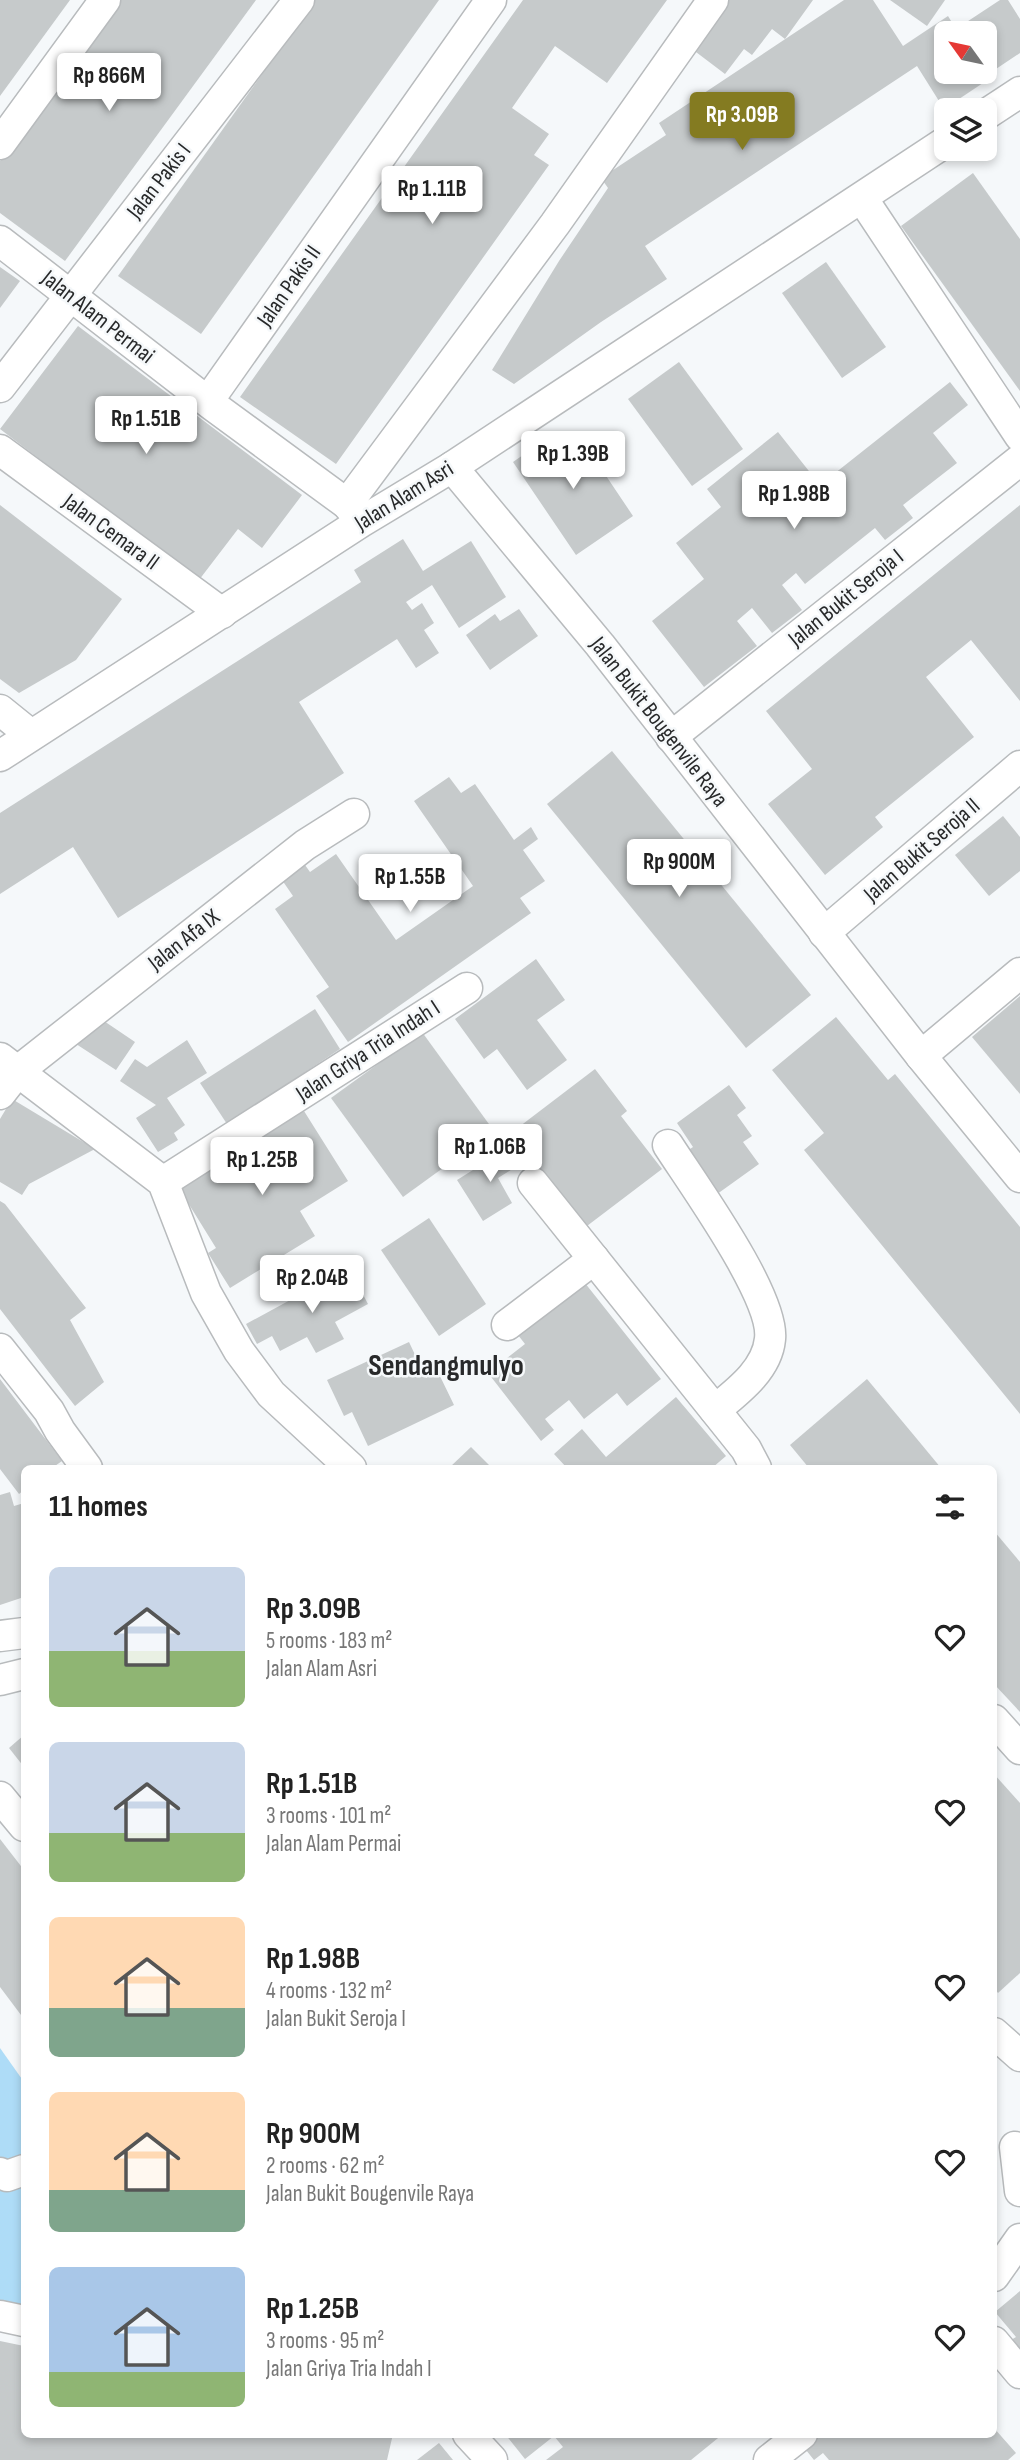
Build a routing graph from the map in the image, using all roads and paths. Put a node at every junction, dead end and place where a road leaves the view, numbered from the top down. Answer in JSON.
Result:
{"nodes":[{"id":1,"x":105,"y":0,"type":"edge"},
{"id":2,"x":299,"y":0,"type":"edge"},
{"id":3,"x":491,"y":0,"type":"edge"},
{"id":4,"x":713,"y":0,"type":"edge"},
{"id":5,"x":1020,"y":92,"type":"edge"},
{"id":6,"x":997,"y":107,"type":"edge"},
{"id":7,"x":0,"y":144,"type":"edge"},
{"id":8,"x":934,"y":150,"type":"edge"},
{"id":9,"x":862,"y":198,"type":"junction"},
{"id":10,"x":0,"y":242,"type":"edge"},
{"id":11,"x":71,"y":295,"type":"junction"},
{"id":12,"x":0,"y":387,"type":"edge"},
{"id":13,"x":208,"y":401,"type":"junction"},
{"id":14,"x":1020,"y":436,"type":"edge"},
{"id":15,"x":0,"y":450,"type":"edge"},
{"id":16,"x":1020,"y":460,"type":"edge"},
{"id":17,"x":452,"y":467,"type":"junction"},
{"id":18,"x":354,"y":513,"type":"junction"},
{"id":19,"x":222,"y":613,"type":"junction"},
{"id":20,"x":0,"y":710,"type":"edge"},
{"id":21,"x":31,"y":736,"type":"junction"},
{"id":22,"x":671,"y":737,"type":"junction"},
{"id":23,"x":0,"y":756,"type":"edge"},
{"id":24,"x":1020,"y":766,"type":"edge"},
{"id":25,"x":354,"y":814,"type":"dead end"},
{"id":26,"x":824,"y":933,"type":"junction"},
{"id":27,"x":1020,"y":973,"type":"edge"},
{"id":28,"x":467,"y":988,"type":"dead end"},
{"id":29,"x":921,"y":1056,"type":"junction"},
{"id":30,"x":6,"y":1074,"type":"edge"},
{"id":31,"x":668,"y":1145,"type":"dead end"},
{"id":32,"x":1020,"y":1177,"type":"edge"},
{"id":33,"x":163,"y":1182,"type":"junction"},
{"id":34,"x":533,"y":1183,"type":"dead end"},
{"id":35,"x":594,"y":1259,"type":"junction"},
{"id":36,"x":506,"y":1325,"type":"dead end"},
{"id":37,"x":0,"y":1349,"type":"edge"},
{"id":38,"x":715,"y":1410,"type":"junction"},
{"id":39,"x":85,"y":1465,"type":"edge"},
{"id":40,"x":348,"y":1465,"type":"edge"},
{"id":41,"x":754,"y":1465,"type":"edge"},
{"id":42,"x":21,"y":1633,"type":"edge"},
{"id":43,"x":0,"y":1636,"type":"edge"},
{"id":44,"x":21,"y":1675,"type":"edge"},
{"id":45,"x":0,"y":1680,"type":"edge"},
{"id":46,"x":997,"y":1723,"type":"edge"},
{"id":47,"x":1020,"y":1749,"type":"edge"},
{"id":48,"x":0,"y":1797,"type":"edge"},
{"id":49,"x":21,"y":1822,"type":"edge"},
{"id":50,"x":997,"y":2036,"type":"edge"},
{"id":51,"x":1020,"y":2056,"type":"edge"},
{"id":52,"x":1010,"y":2143,"type":"edge"},
{"id":53,"x":21,"y":2171,"type":"edge"},
{"id":54,"x":0,"y":2173,"type":"edge"},
{"id":55,"x":1020,"y":2191,"type":"edge"},
{"id":56,"x":1020,"y":2239,"type":"edge"},
{"id":57,"x":997,"y":2272,"type":"edge"},
{"id":58,"x":0,"y":2316,"type":"edge"},
{"id":59,"x":21,"y":2320,"type":"edge"},
{"id":60,"x":997,"y":2346,"type":"edge"},
{"id":61,"x":1020,"y":2373,"type":"edge"},
{"id":62,"x":472,"y":2438,"type":"edge"},
{"id":63,"x":492,"y":2460,"type":"edge"}],
"edges":[{"from":1,"to":7,"type":"street"},
{"from":2,"to":11,"type":"street","name":"Jalan Pakis I"},
{"from":3,"to":13,"type":"street","name":"Jalan Pakis II"},
{"from":4,"to":18,"type":"street"},
{"from":5,"to":6,"type":"street"},
{"from":8,"to":9,"type":"street","name":"Jalan Alam Asri"},
{"from":9,"to":14,"type":"street"},
{"from":9,"to":17,"type":"street","name":"Jalan Alam Asri"},
{"from":10,"to":11,"type":"street","name":"Jalan Alam Permai"},
{"from":11,"to":12,"type":"street","name":"Jalan Pakis I"},
{"from":11,"to":13,"type":"street","name":"Jalan Alam Permai"},
{"from":13,"to":18,"type":"street","name":"Jalan Alam Permai"},
{"from":15,"to":19,"type":"street","name":"Jalan Cemara II"},
{"from":16,"to":22,"type":"street","name":"Jalan Bukit Seroja I"},
{"from":17,"to":18,"type":"street","name":"Jalan Alam Asri"},
{"from":17,"to":22,"type":"street","name":"Jalan Bukit Bougenvile Raya"},
{"from":18,"to":19,"type":"street","name":"Jalan Alam Asri"},
{"from":19,"to":21,"type":"street","name":"Jalan Alam Asri"},
{"from":20,"to":21,"type":"street"},
{"from":21,"to":23,"type":"street","name":"Jalan Alam Asri"},
{"from":22,"to":26,"type":"street","name":"Jalan Bukit Bougenvile Raya"},
{"from":24,"to":26,"type":"street","name":"Jalan Bukit Seroja II"},
{"from":25,"to":30,"type":"street","name":"Jalan Afa IX"},
{"from":26,"to":29,"type":"street","name":"Jalan Bukit Bougenvile Raya"},
{"from":27,"to":29,"type":"street"},
{"from":28,"to":33,"type":"street","name":"Jalan Griya Tria Indah I"},
{"from":29,"to":32,"type":"street","name":"Jalan Bukit Bougenvile Raya"},
{"from":30,"to":33,"type":"street"},
{"from":31,"to":38,"type":"street"},
{"from":33,"to":40,"type":"street"},
{"from":34,"to":35,"type":"street"},
{"from":35,"to":36,"type":"street"},
{"from":35,"to":38,"type":"street"},
{"from":37,"to":39,"type":"street"},
{"from":38,"to":41,"type":"street"},
{"from":42,"to":43,"type":"street"},
{"from":44,"to":45,"type":"street"},
{"from":46,"to":47,"type":"street"},
{"from":48,"to":49,"type":"street"},
{"from":50,"to":51,"type":"street"},
{"from":52,"to":55,"type":"street"},
{"from":53,"to":54,"type":"street"},
{"from":56,"to":57,"type":"street"},
{"from":58,"to":59,"type":"street"},
{"from":60,"to":61,"type":"street"},
{"from":62,"to":63,"type":"street"}]}
